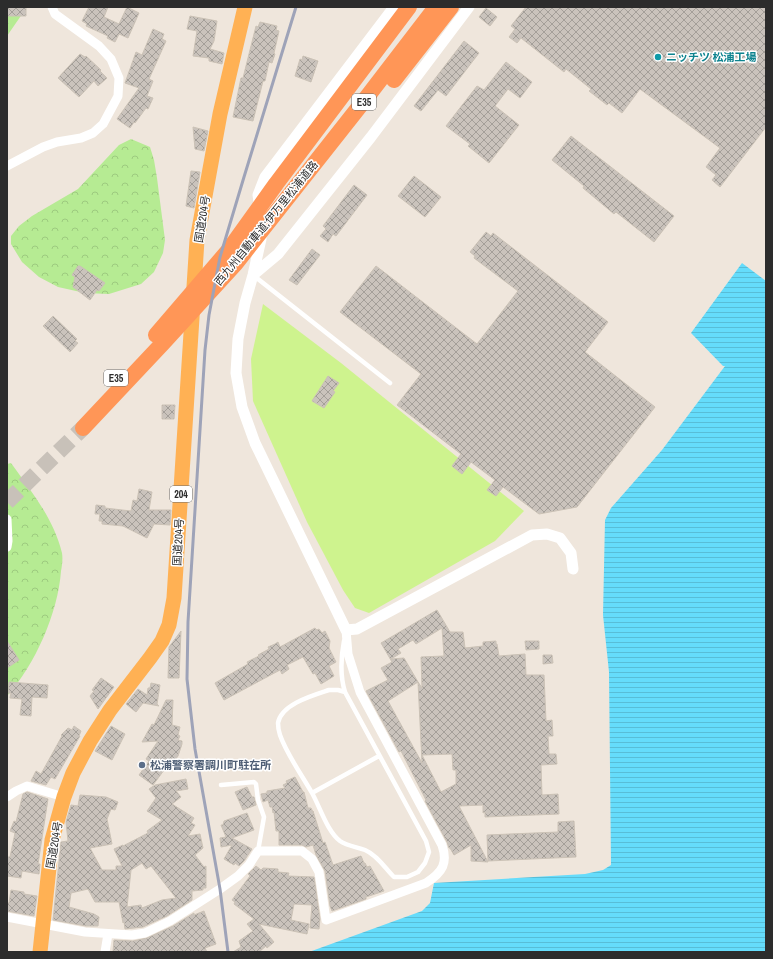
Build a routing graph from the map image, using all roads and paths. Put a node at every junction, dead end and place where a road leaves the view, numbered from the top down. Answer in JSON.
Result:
{"nodes":[{"id":1,"x":52,"y":7,"type":"edge"},
{"id":2,"x":245,"y":7,"type":"edge"},
{"id":3,"x":394,"y":7,"type":"edge"},
{"id":4,"x":409,"y":7,"type":"edge"},
{"id":5,"x":427,"y":7,"type":"edge"},
{"id":6,"x":436,"y":7,"type":"edge"},
{"id":7,"x":451,"y":7,"type":"edge"},
{"id":8,"x":469,"y":7,"type":"edge"},
{"id":9,"x":7,"y":166,"type":"edge"},
{"id":10,"x":284,"y":190,"type":"junction"},
{"id":11,"x":253,"y":275,"type":"junction"},
{"id":12,"x":390,"y":383,"type":"dead end"},
{"id":13,"x":79,"y":424,"type":"tunnel mouth"},
{"id":14,"x":7,"y":518,"type":"edge"},
{"id":15,"x":7,"y":547,"type":"edge"},
{"id":16,"x":573,"y":569,"type":"dead end"},
{"id":17,"x":346,"y":630,"type":"junction"},
{"id":18,"x":345,"y":692,"type":"junction"},
{"id":19,"x":379,"y":756,"type":"junction"},
{"id":20,"x":221,"y":785,"type":"dead end"},
{"id":21,"x":312,"y":793,"type":"junction"},
{"id":22,"x":7,"y":797,"type":"edge"},
{"id":23,"x":64,"y":797,"type":"junction"},
{"id":24,"x":258,"y":851,"type":"junction"},
{"id":25,"x":7,"y":916,"type":"edge"},
{"id":26,"x":43,"y":923,"type":"junction"},
{"id":27,"x":108,"y":934,"type":"junction"},
{"id":28,"x":40,"y":952,"type":"edge"},
{"id":29,"x":105,"y":952,"type":"edge"}],
"edges":[{"from":1,"to":9,"type":"street"},
{"from":2,"to":23,"type":"highway","name":"国道204号","number":"204"},
{"from":3,"to":11,"type":"street"},
{"from":4,"to":10,"type":"highway"},
{"from":5,"to":10,"type":"highway","name":"西九州自動車道;伊万里松浦道路","number":"E35"},
{"from":6,"to":10,"type":"highway","name":"西九州自動車道;伊万里松浦道路","number":"E35"},
{"from":7,"to":10,"type":"highway"},
{"from":8,"to":11,"type":"street"},
{"from":10,"to":13,"type":"highway","name":"西九州自動車道;伊万里松浦道路","number":"E35"},
{"from":11,"to":12,"type":"lane"},
{"from":11,"to":17,"type":"street"},
{"from":14,"to":15,"type":"street"},
{"from":16,"to":17,"type":"street"},
{"from":17,"to":18,"type":"lane"},
{"from":17,"to":24,"type":"street"},
{"from":18,"to":19,"type":"lane"},
{"from":18,"to":21,"type":"lane"},
{"from":19,"to":21,"type":"lane"},
{"from":19,"to":21,"type":"lane"},
{"from":20,"to":24,"type":"lane"},
{"from":22,"to":23,"type":"street"},
{"from":23,"to":26,"type":"highway","name":"国道204号","number":"204"},
{"from":24,"to":27,"type":"street"},
{"from":25,"to":26,"type":"street"},
{"from":26,"to":27,"type":"street"},
{"from":26,"to":28,"type":"highway","name":"国道204号","number":"204"},
{"from":27,"to":29,"type":"street"}]}
